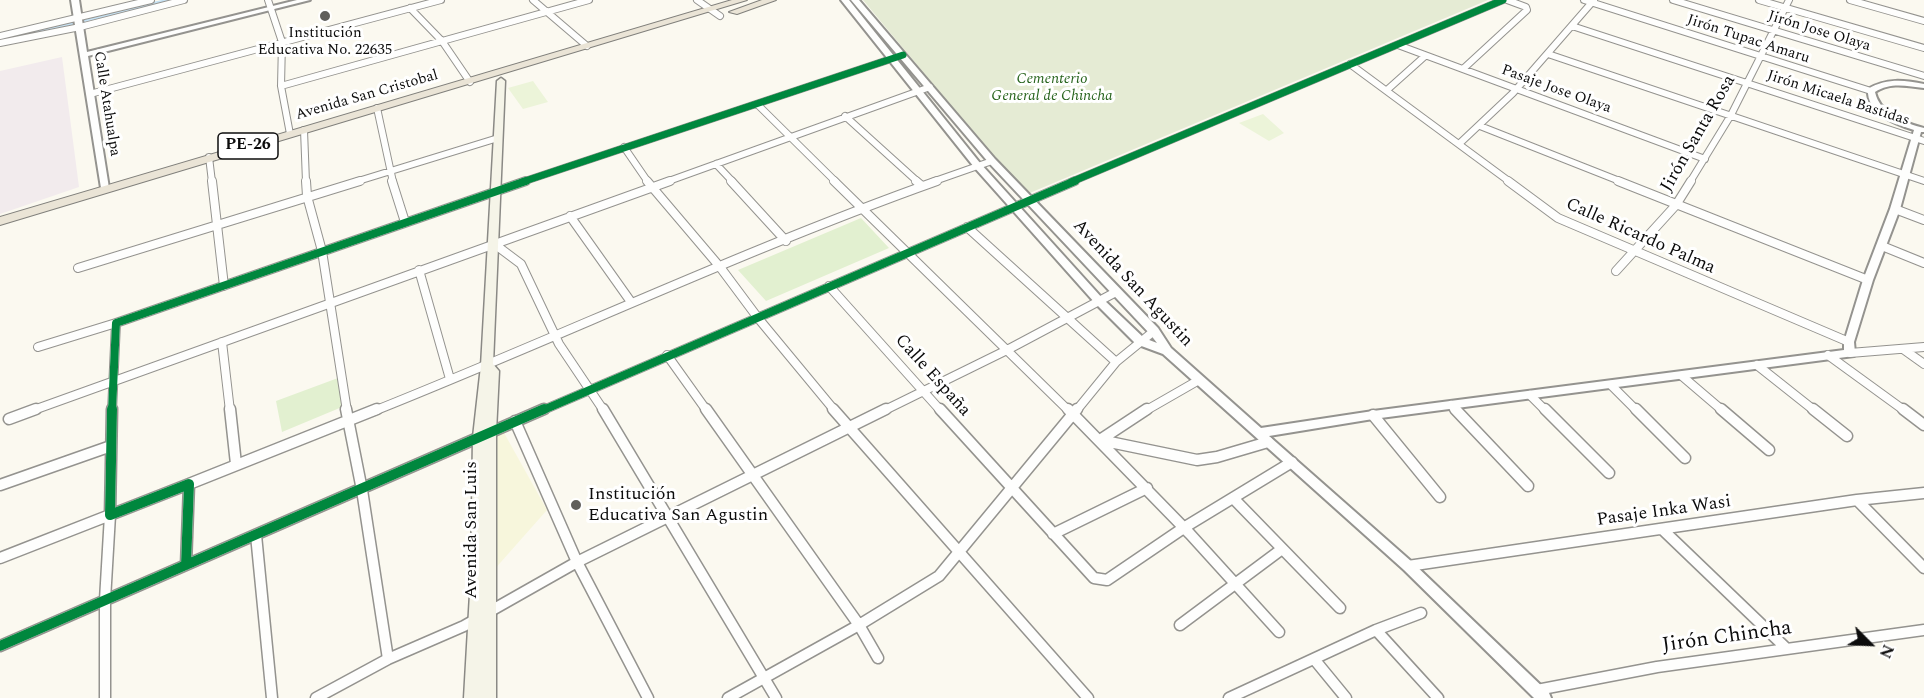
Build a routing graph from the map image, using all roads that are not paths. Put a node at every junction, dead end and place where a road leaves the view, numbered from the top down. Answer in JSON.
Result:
{"nodes":[{"id":1,"x":75,"y":0,"type":"edge"},
{"id":2,"x":151,"y":0,"type":"edge"},
{"id":3,"x":184,"y":0,"type":"edge"},
{"id":4,"x":294,"y":0,"type":"edge"},
{"id":5,"x":306,"y":0,"type":"edge"},
{"id":6,"x":441,"y":0,"type":"edge"},
{"id":7,"x":533,"y":0,"type":"edge"},
{"id":8,"x":589,"y":0,"type":"edge"},
{"id":9,"x":697,"y":0,"type":"edge"},
{"id":10,"x":742,"y":0,"type":"edge"},
{"id":11,"x":771,"y":0,"type":"edge"},
{"id":12,"x":845,"y":0,"type":"edge"},
{"id":13,"x":855,"y":0,"type":"edge"},
{"id":14,"x":1505,"y":0,"type":"edge"},
{"id":15,"x":1584,"y":0,"type":"edge"},
{"id":16,"x":1673,"y":0,"type":"edge"},
{"id":17,"x":1759,"y":0,"type":"edge"},
{"id":18,"x":1789,"y":0,"type":"edge"},
{"id":19,"x":1850,"y":0,"type":"edge"},
{"id":20,"x":1593,"y":1,"type":"edge"},
{"id":21,"x":130,"y":3,"type":"edge"},
{"id":22,"x":270,"y":5,"type":"edge"},
{"id":23,"x":410,"y":8,"type":"junction"},
{"id":24,"x":1785,"y":8,"type":"junction"},
{"id":25,"x":711,"y":9,"type":"junction"},
{"id":26,"x":547,"y":12,"type":"junction"},
{"id":27,"x":720,"y":16,"type":"junction"},
{"id":28,"x":1924,"y":21,"type":"edge"},
{"id":29,"x":79,"y":23,"type":"junction"},
{"id":30,"x":1572,"y":26,"type":"junction"},
{"id":31,"x":1775,"y":31,"type":"junction"},
{"id":32,"x":0,"y":36,"type":"edge"},
{"id":33,"x":442,"y":41,"type":"junction"},
{"id":34,"x":617,"y":41,"type":"junction"},
{"id":35,"x":282,"y":42,"type":"junction"},
{"id":36,"x":0,"y":43,"type":"edge"},
{"id":37,"x":1398,"y":45,"type":"junction"},
{"id":38,"x":587,"y":46,"type":"junction"},
{"id":39,"x":1924,"y":48,"type":"edge"},
{"id":40,"x":83,"y":53,"type":"junction"},
{"id":41,"x":1548,"y":54,"type":"junction"},
{"id":42,"x":903,"y":55,"type":"junction"},
{"id":43,"x":1425,"y":56,"type":"junction"},
{"id":44,"x":1762,"y":57,"type":"junction"},
{"id":45,"x":893,"y":58,"type":"junction"},
{"id":46,"x":1350,"y":64,"type":"junction"},
{"id":47,"x":1463,"y":69,"type":"junction"},
{"id":48,"x":1924,"y":76,"type":"edge"},
{"id":49,"x":499,"y":78,"type":"junction"},
{"id":50,"x":470,"y":82,"type":"junction"},
{"id":51,"x":1747,"y":84,"type":"junction"},
{"id":52,"x":281,"y":86,"type":"junction"},
{"id":53,"x":1924,"y":86,"type":"edge"},
{"id":54,"x":930,"y":87,"type":"junction"},
{"id":55,"x":1514,"y":89,"type":"junction"},
{"id":56,"x":1387,"y":90,"type":"junction"},
{"id":57,"x":918,"y":91,"type":"junction"},
{"id":58,"x":1871,"y":91,"type":"junction"},
{"id":59,"x":90,"y":94,"type":"junction"},
{"id":60,"x":757,"y":104,"type":"junction"},
{"id":61,"x":377,"y":108,"type":"junction"},
{"id":62,"x":1731,"y":115,"type":"junction"},
{"id":63,"x":845,"y":116,"type":"junction"},
{"id":64,"x":1480,"y":126,"type":"junction"},
{"id":65,"x":304,"y":130,"type":"junction"},
{"id":66,"x":290,"y":134,"type":"junction"},
{"id":67,"x":1921,"y":135,"type":"edge"},
{"id":68,"x":791,"y":136,"type":"junction"},
{"id":69,"x":498,"y":138,"type":"junction"},
{"id":70,"x":1460,"y":143,"type":"junction"},
{"id":71,"x":624,"y":147,"type":"junction"},
{"id":72,"x":209,"y":157,"type":"junction"},
{"id":73,"x":1706,"y":159,"type":"junction"},
{"id":74,"x":992,"y":161,"type":"junction"},
{"id":75,"x":716,"y":164,"type":"junction"},
{"id":76,"x":977,"y":165,"type":"junction"},
{"id":77,"x":389,"y":170,"type":"junction"},
{"id":78,"x":1904,"y":174,"type":"junction"},
{"id":79,"x":1924,"y":181,"type":"edge"},
{"id":80,"x":922,"y":186,"type":"junction"},
{"id":81,"x":651,"y":187,"type":"junction"},
{"id":82,"x":105,"y":188,"type":"junction"},
{"id":83,"x":495,"y":192,"type":"junction"},
{"id":84,"x":307,"y":196,"type":"junction"},
{"id":85,"x":1029,"y":200,"type":"junction"},
{"id":86,"x":1676,"y":205,"type":"junction"},
{"id":87,"x":1013,"y":207,"type":"junction"},
{"id":88,"x":864,"y":209,"type":"junction"},
{"id":89,"x":1894,"y":209,"type":"junction"},
{"id":90,"x":570,"y":216,"type":"junction"},
{"id":91,"x":1924,"y":220,"type":"edge"},
{"id":92,"x":0,"y":221,"type":"edge"},
{"id":93,"x":405,"y":222,"type":"junction"},
{"id":94,"x":216,"y":224,"type":"junction"},
{"id":95,"x":967,"y":227,"type":"junction"},
{"id":96,"x":786,"y":242,"type":"junction"},
{"id":97,"x":493,"y":243,"type":"junction"},
{"id":98,"x":1882,"y":246,"type":"junction"},
{"id":99,"x":322,"y":251,"type":"junction"},
{"id":100,"x":906,"y":252,"type":"junction"},
{"id":101,"x":1635,"y":252,"type":"junction"},
{"id":102,"x":1924,"y":263,"type":"edge"},
{"id":103,"x":78,"y":267,"type":"dead end"},
{"id":104,"x":720,"y":267,"type":"junction"},
{"id":105,"x":419,"y":270,"type":"junction"},
{"id":106,"x":1616,"y":271,"type":"dead end"},
{"id":107,"x":1868,"y":280,"type":"junction"},
{"id":108,"x":224,"y":286,"type":"junction"},
{"id":109,"x":829,"y":286,"type":"junction"},
{"id":110,"x":1116,"y":292,"type":"junction"},
{"id":111,"x":1099,"y":301,"type":"junction"},
{"id":112,"x":330,"y":302,"type":"junction"},
{"id":113,"x":631,"y":302,"type":"junction"},
{"id":114,"x":758,"y":318,"type":"junction"},
{"id":115,"x":1068,"y":319,"type":"junction"},
{"id":116,"x":116,"y":323,"type":"junction"},
{"id":117,"x":1154,"y":332,"type":"junction"},
{"id":118,"x":555,"y":334,"type":"junction"},
{"id":119,"x":1140,"y":341,"type":"junction"},
{"id":120,"x":222,"y":342,"type":"junction"},
{"id":121,"x":38,"y":347,"type":"dead end"},
{"id":122,"x":1924,"y":347,"type":"edge"},
{"id":123,"x":1849,"y":348,"type":"junction"},
{"id":124,"x":1903,"y":349,"type":"junction"},
{"id":125,"x":1007,"y":350,"type":"junction"},
{"id":126,"x":1167,"y":351,"type":"junction"},
{"id":127,"x":667,"y":355,"type":"junction"},
{"id":128,"x":1828,"y":355,"type":"junction"},
{"id":129,"x":1116,"y":362,"type":"junction"},
{"id":130,"x":1924,"y":364,"type":"edge"},
{"id":131,"x":487,"y":366,"type":"junction"},
{"id":132,"x":1757,"y":366,"type":"junction"},
{"id":133,"x":1683,"y":376,"type":"junction"},
{"id":134,"x":450,"y":379,"type":"junction"},
{"id":135,"x":1199,"y":380,"type":"junction"},
{"id":136,"x":115,"y":382,"type":"junction"},
{"id":137,"x":1611,"y":385,"type":"junction"},
{"id":138,"x":590,"y":389,"type":"junction"},
{"id":139,"x":923,"y":390,"type":"junction"},
{"id":140,"x":1530,"y":395,"type":"junction"},
{"id":141,"x":1451,"y":405,"type":"junction"},
{"id":142,"x":1074,"y":414,"type":"junction"},
{"id":143,"x":1373,"y":415,"type":"junction"},
{"id":144,"x":9,"y":419,"type":"dead end"},
{"id":145,"x":348,"y":420,"type":"junction"},
{"id":146,"x":515,"y":421,"type":"junction"},
{"id":147,"x":1924,"y":425,"type":"edge"},
{"id":148,"x":848,"y":427,"type":"junction"},
{"id":149,"x":485,"y":434,"type":"junction"},
{"id":150,"x":1847,"y":436,"type":"dead end"},
{"id":151,"x":1264,"y":438,"type":"junction"},
{"id":152,"x":1100,"y":440,"type":"junction"},
{"id":153,"x":111,"y":446,"type":"junction"},
{"id":154,"x":1769,"y":450,"type":"dead end"},
{"id":155,"x":1685,"y":458,"type":"dead end"},
{"id":156,"x":1292,"y":462,"type":"junction"},
{"id":157,"x":236,"y":464,"type":"junction"},
{"id":158,"x":1609,"y":472,"type":"dead end"},
{"id":159,"x":752,"y":475,"type":"junction"},
{"id":160,"x":189,"y":484,"type":"junction"},
{"id":161,"x":0,"y":485,"type":"edge"},
{"id":162,"x":1528,"y":486,"type":"dead end"},
{"id":163,"x":1147,"y":488,"type":"junction"},
{"id":164,"x":1011,"y":489,"type":"junction"},
{"id":165,"x":363,"y":490,"type":"junction"},
{"id":166,"x":1924,"y":493,"type":"edge"},
{"id":167,"x":1440,"y":497,"type":"dead end"},
{"id":168,"x":1233,"y":498,"type":"junction"},
{"id":169,"x":1857,"y":500,"type":"junction"},
{"id":170,"x":110,"y":515,"type":"junction"},
{"id":171,"x":669,"y":517,"type":"junction"},
{"id":172,"x":1185,"y":527,"type":"junction"},
{"id":173,"x":1662,"y":529,"type":"junction"},
{"id":174,"x":1053,"y":534,"type":"junction"},
{"id":175,"x":256,"y":535,"type":"junction"},
{"id":176,"x":1282,"y":549,"type":"junction"},
{"id":177,"x":958,"y":553,"type":"junction"},
{"id":178,"x":0,"y":558,"type":"edge"},
{"id":179,"x":577,"y":562,"type":"junction"},
{"id":180,"x":186,"y":565,"type":"junction"},
{"id":181,"x":1408,"y":566,"type":"junction"},
{"id":182,"x":1924,"y":568,"type":"edge"},
{"id":183,"x":1236,"y":583,"type":"junction"},
{"id":184,"x":105,"y":600,"type":"junction"},
{"id":185,"x":1340,"y":608,"type":"dead end"},
{"id":186,"x":490,"y":612,"type":"junction"},
{"id":187,"x":1421,"y":613,"type":"dead end"},
{"id":188,"x":476,"y":619,"type":"junction"},
{"id":189,"x":859,"y":625,"type":"junction"},
{"id":190,"x":1180,"y":625,"type":"dead end"},
{"id":191,"x":1376,"y":630,"type":"junction"},
{"id":192,"x":1924,"y":630,"type":"edge"},
{"id":193,"x":1279,"y":632,"type":"dead end"},
{"id":194,"x":0,"y":646,"type":"edge"},
{"id":195,"x":1787,"y":649,"type":"junction"},
{"id":196,"x":878,"y":658,"type":"dead end"},
{"id":197,"x":388,"y":659,"type":"junction"},
{"id":198,"x":1314,"y":659,"type":"junction"},
{"id":199,"x":765,"y":677,"type":"junction"},
{"id":200,"x":1248,"y":694,"type":"edge"},
{"id":201,"x":1541,"y":694,"type":"edge"},
{"id":202,"x":105,"y":698,"type":"edge"},
{"id":203,"x":272,"y":698,"type":"edge"},
{"id":204,"x":316,"y":698,"type":"edge"},
{"id":205,"x":472,"y":698,"type":"edge"},
{"id":206,"x":488,"y":698,"type":"edge"},
{"id":207,"x":648,"y":698,"type":"edge"},
{"id":208,"x":728,"y":698,"type":"edge"},
{"id":209,"x":776,"y":698,"type":"edge"},
{"id":210,"x":1088,"y":698,"type":"edge"},
{"id":211,"x":1229,"y":698,"type":"edge"},
{"id":212,"x":1346,"y":698,"type":"edge"},
{"id":213,"x":1438,"y":698,"type":"edge"}],
"edges":[{"from":1,"to":29,"type":"street","name":"Calle Atahualpa"},
{"from":2,"to":21,"type":"street"},
{"from":3,"to":29,"type":"street"},
{"from":4,"to":22,"type":"street"},
{"from":5,"to":22,"type":"street"},
{"from":6,"to":23,"type":"street"},
{"from":7,"to":26,"type":"street"},
{"from":8,"to":26,"type":"street"},
{"from":9,"to":25,"type":"street"},
{"from":10,"to":25,"type":"highway","name":"Avenida San Cristobal","number":"PE-26"},
{"from":11,"to":27,"type":"highway"},
{"from":12,"to":45,"type":"street","name":"Avenida San Agustin"},
{"from":13,"to":42,"type":"street","name":"Avenida San Agustin"},
{"from":14,"to":37,"type":"street"},
{"from":14,"to":47,"type":"street"},
{"from":15,"to":20,"type":"street","name":"Jirón Tupac Amaru"},
{"from":16,"to":31,"type":"street","name":"Jirón Jose Olaya"},
{"from":17,"to":24,"type":"street"},
{"from":18,"to":24,"type":"street","name":"Jirón Santa Rosa"},
{"from":19,"to":28,"type":"street"},
{"from":20,"to":30,"type":"street"},
{"from":20,"to":44,"type":"street","name":"Jirón Tupac Amaru"},
{"from":21,"to":29,"type":"street"},
{"from":22,"to":35,"type":"street"},
{"from":22,"to":40,"type":"street"},
{"from":23,"to":33,"type":"street"},
{"from":23,"to":35,"type":"street"},
{"from":24,"to":31,"type":"street","name":"Jirón Santa Rosa"},
{"from":24,"to":39,"type":"street"},
{"from":25,"to":27,"type":"street"},
{"from":25,"to":34,"type":"highway","name":"Avenida San Cristobal","number":"PE-26"},
{"from":26,"to":33,"type":"street"},
{"from":26,"to":38,"type":"street"},
{"from":27,"to":34,"type":"highway"},
{"from":29,"to":32,"type":"street"},
{"from":29,"to":36,"type":"street"},
{"from":29,"to":40,"type":"street","name":"Calle Atahualpa"},
{"from":30,"to":41,"type":"street"},
{"from":30,"to":51,"type":"street","name":"Jirón Micaela Bastidas"},
{"from":31,"to":44,"type":"street","name":"Jirón Santa Rosa"},
{"from":31,"to":48,"type":"street","name":"Jirón Jose Olaya"},
{"from":33,"to":50,"type":"street"},
{"from":33,"to":52,"type":"street"},
{"from":34,"to":38,"type":"highway","name":"Avenida San Cristobal","number":"PE-26"},
{"from":34,"to":49,"type":"highway"},
{"from":35,"to":52,"type":"street"},
{"from":35,"to":59,"type":"street"},
{"from":37,"to":43,"type":"street","name":"Pasaje Jose Olaya"},
{"from":37,"to":46,"type":"street"},
{"from":38,"to":49,"type":"highway","name":"Avenida San Cristobal","number":"PE-26"},
{"from":40,"to":59,"type":"street","name":"Calle Atahualpa"},
{"from":41,"to":55,"type":"street"},
{"from":41,"to":62,"type":"street"},
{"from":42,"to":45,"type":"street"},
{"from":42,"to":54,"type":"street","name":"Avenida San Agustin"},
{"from":43,"to":47,"type":"street","name":"Pasaje Jose Olaya"},
{"from":43,"to":56,"type":"street"},
{"from":44,"to":51,"type":"street","name":"Jirón Santa Rosa"},
{"from":44,"to":58,"type":"street","name":"Jirón Tupac Amaru"},
{"from":45,"to":57,"type":"street","name":"Avenida San Agustin"},
{"from":45,"to":60,"type":"street"},
{"from":46,"to":56,"type":"street","name":"Calle Ricardo Palma"},
{"from":46,"to":85,"type":"street"},
{"from":47,"to":55,"type":"street","name":"Pasaje Jose Olaya"},
{"from":49,"to":50,"type":"highway","name":"Avenida San Cristobal","number":"PE-26"},
{"from":49,"to":69,"type":"main road","name":"Avenida San Luis"},
{"from":50,"to":61,"type":"highway","name":"Avenida San Cristobal","number":"PE-26"},
{"from":51,"to":62,"type":"street","name":"Jirón Santa Rosa"},
{"from":51,"to":67,"type":"street","name":"Jirón Micaela Bastidas"},
{"from":52,"to":66,"type":"street"},
{"from":53,"to":58,"type":"street"},
{"from":54,"to":57,"type":"street"},
{"from":54,"to":74,"type":"street","name":"Avenida San Agustin"},
{"from":55,"to":64,"type":"street"},
{"from":55,"to":73,"type":"street","name":"Pasaje Jose Olaya"},
{"from":56,"to":70,"type":"street","name":"Calle Ricardo Palma"},
{"from":57,"to":63,"type":"street"},
{"from":57,"to":76,"type":"street","name":"Avenida San Agustin"},
{"from":58,"to":67,"type":"street"},
{"from":59,"to":82,"type":"street","name":"Calle Atahualpa"},
{"from":60,"to":68,"type":"street"},
{"from":60,"to":71,"type":"street"},
{"from":61,"to":65,"type":"highway","name":"Avenida San Cristobal","number":"PE-26"},
{"from":61,"to":77,"type":"street"},
{"from":62,"to":73,"type":"street","name":"Jirón Santa Rosa"},
{"from":62,"to":78,"type":"street"},
{"from":63,"to":68,"type":"street"},
{"from":63,"to":80,"type":"street"},
{"from":64,"to":70,"type":"street"},
{"from":64,"to":86,"type":"street"},
{"from":65,"to":66,"type":"highway","name":"Avenida San Cristobal","number":"PE-26"},
{"from":65,"to":84,"type":"street"},
{"from":66,"to":72,"type":"highway","name":"Avenida San Cristobal","number":"PE-26"},
{"from":67,"to":78,"type":"street"},
{"from":68,"to":75,"type":"street"},
{"from":68,"to":88,"type":"street"},
{"from":69,"to":77,"type":"street"},
{"from":69,"to":83,"type":"main road","name":"Avenida San Luis"},
{"from":70,"to":101,"type":"street","name":"Calle Ricardo Palma"},
{"from":71,"to":81,"type":"street"},
{"from":71,"to":83,"type":"street"},
{"from":72,"to":82,"type":"highway","name":"Avenida San Cristobal","number":"PE-26"},
{"from":72,"to":94,"type":"street"},
{"from":73,"to":86,"type":"street","name":"Jirón Santa Rosa"},
{"from":74,"to":76,"type":"street"},
{"from":74,"to":85,"type":"street","name":"Avenida San Agustin"},
{"from":75,"to":81,"type":"street"},
{"from":75,"to":96,"type":"street"},
{"from":76,"to":80,"type":"street"},
{"from":76,"to":87,"type":"street","name":"Avenida San Agustin"},
{"from":77,"to":84,"type":"street"},
{"from":77,"to":93,"type":"street"},
{"from":78,"to":79,"type":"street"},
{"from":78,"to":89,"type":"street"},
{"from":80,"to":88,"type":"street"},
{"from":81,"to":90,"type":"street"},
{"from":81,"to":104,"type":"street"},
{"from":82,"to":92,"type":"highway","name":"Avenida San Cristobal","number":"PE-26"},
{"from":83,"to":93,"type":"street"},
{"from":83,"to":97,"type":"main road","name":"Avenida San Luis"},
{"from":84,"to":94,"type":"street"},
{"from":84,"to":99,"type":"street"},
{"from":85,"to":87,"type":"street"},
{"from":85,"to":110,"type":"street","name":"Avenida San Agustin"},
{"from":86,"to":101,"type":"street","name":"Jirón Santa Rosa"},
{"from":86,"to":107,"type":"street"},
{"from":87,"to":95,"type":"street"},
{"from":87,"to":111,"type":"street","name":"Avenida San Agustin"},
{"from":88,"to":96,"type":"street"},
{"from":88,"to":100,"type":"street"},
{"from":89,"to":91,"type":"street"},
{"from":89,"to":98,"type":"street"},
{"from":90,"to":97,"type":"street"},
{"from":90,"to":113,"type":"street"},
{"from":93,"to":99,"type":"street"},
{"from":94,"to":103,"type":"street"},
{"from":94,"to":108,"type":"street"},
{"from":95,"to":100,"type":"street"},
{"from":95,"to":115,"type":"street"},
{"from":96,"to":104,"type":"street"},
{"from":97,"to":105,"type":"street"},
{"from":97,"to":118,"type":"street"},
{"from":97,"to":131,"type":"main road","name":"Avenida San Luis"},
{"from":98,"to":102,"type":"street"},
{"from":98,"to":107,"type":"street"},
{"from":99,"to":108,"type":"street"},
{"from":99,"to":112,"type":"street"},
{"from":100,"to":109,"type":"street"},
{"from":100,"to":125,"type":"street"},
{"from":101,"to":106,"type":"street","name":"Jirón Santa Rosa"},
{"from":101,"to":123,"type":"street","name":"Calle Ricardo Palma"},
{"from":104,"to":113,"type":"street"},
{"from":104,"to":114,"type":"street"},
{"from":105,"to":112,"type":"street"},
{"from":105,"to":134,"type":"street"},
{"from":107,"to":123,"type":"street"},
{"from":108,"to":116,"type":"street"},
{"from":109,"to":114,"type":"street"},
{"from":109,"to":139,"type":"street","name":"Calle España"},
{"from":110,"to":111,"type":"street"},
{"from":110,"to":117,"type":"street","name":"Avenida San Agustin"},
{"from":111,"to":115,"type":"street"},
{"from":111,"to":119,"type":"street","name":"Avenida San Agustin"},
{"from":112,"to":120,"type":"street"},
{"from":112,"to":145,"type":"street"},
{"from":113,"to":118,"type":"street"},
{"from":114,"to":127,"type":"street"},
{"from":114,"to":148,"type":"street"},
{"from":115,"to":125,"type":"street"},
{"from":115,"to":129,"type":"street"},
{"from":116,"to":121,"type":"street"},
{"from":116,"to":136,"type":"street"},
{"from":117,"to":119,"type":"street"},
{"from":117,"to":126,"type":"street","name":"Avenida San Agustin"},
{"from":118,"to":131,"type":"street"},
{"from":118,"to":138,"type":"street"},
{"from":119,"to":126,"type":"street"},
{"from":119,"to":129,"type":"street"},
{"from":120,"to":136,"type":"street"},
{"from":120,"to":157,"type":"street"},
{"from":122,"to":124,"type":"street"},
{"from":123,"to":124,"type":"street"},
{"from":123,"to":128,"type":"street"},
{"from":124,"to":130,"type":"street"},
{"from":125,"to":139,"type":"street"},
{"from":125,"to":142,"type":"street"},
{"from":126,"to":135,"type":"street","name":"Avenida San Agustin"},
{"from":127,"to":138,"type":"street"},
{"from":127,"to":159,"type":"street"},
{"from":128,"to":132,"type":"street"},
{"from":128,"to":147,"type":"street"},
{"from":129,"to":142,"type":"street"},
{"from":131,"to":134,"type":"street"},
{"from":131,"to":149,"type":"main road","name":"Avenida San Luis"},
{"from":132,"to":133,"type":"street"},
{"from":132,"to":150,"type":"street"},
{"from":133,"to":137,"type":"street"},
{"from":133,"to":154,"type":"street"},
{"from":134,"to":145,"type":"street"},
{"from":135,"to":151,"type":"street","name":"Avenida San Agustin"},
{"from":135,"to":152,"type":"street"},
{"from":136,"to":144,"type":"street"},
{"from":136,"to":153,"type":"street"},
{"from":137,"to":140,"type":"street"},
{"from":137,"to":155,"type":"street"},
{"from":138,"to":146,"type":"street"},
{"from":138,"to":171,"type":"street"},
{"from":139,"to":148,"type":"street"},
{"from":139,"to":164,"type":"street","name":"Calle España"},
{"from":140,"to":141,"type":"street"},
{"from":140,"to":158,"type":"street"},
{"from":141,"to":143,"type":"street"},
{"from":141,"to":162,"type":"street"},
{"from":142,"to":152,"type":"street"},
{"from":142,"to":164,"type":"street"},
{"from":143,"to":151,"type":"street"},
{"from":143,"to":167,"type":"street"},
{"from":145,"to":157,"type":"street"},
{"from":145,"to":165,"type":"street"},
{"from":146,"to":149,"type":"street"},
{"from":146,"to":179,"type":"street"},
{"from":148,"to":159,"type":"street"},
{"from":148,"to":177,"type":"street"},
{"from":149,"to":165,"type":"street"},
{"from":149,"to":186,"type":"main road","name":"Avenida San Luis"},
{"from":149,"to":188,"type":"main road","name":"Avenida San Luis"},
{"from":151,"to":152,"type":"street"},
{"from":151,"to":156,"type":"street","name":"Avenida San Agustin"},
{"from":152,"to":163,"type":"street"},
{"from":153,"to":161,"type":"street"},
{"from":153,"to":170,"type":"street"},
{"from":156,"to":168,"type":"street","name":"Calle España"},
{"from":156,"to":181,"type":"street","name":"Avenida San Agustin"},
{"from":157,"to":160,"type":"street"},
{"from":159,"to":171,"type":"street"},
{"from":159,"to":189,"type":"street"},
{"from":160,"to":170,"type":"street"},
{"from":160,"to":180,"type":"street"},
{"from":163,"to":172,"type":"street"},
{"from":163,"to":174,"type":"street"},
{"from":164,"to":174,"type":"street","name":"Calle España"},
{"from":164,"to":177,"type":"street"},
{"from":165,"to":175,"type":"street"},
{"from":165,"to":197,"type":"street"},
{"from":166,"to":169,"type":"street","name":"Pasaje Inka Wasi"},
{"from":168,"to":172,"type":"street","name":"Calle España"},
{"from":168,"to":176,"type":"street"},
{"from":169,"to":173,"type":"street","name":"Pasaje Inka Wasi"},
{"from":169,"to":182,"type":"street"},
{"from":170,"to":178,"type":"street"},
{"from":170,"to":184,"type":"street"},
{"from":171,"to":179,"type":"street"},
{"from":171,"to":199,"type":"street"},
{"from":172,"to":174,"type":"street","name":"Calle España"},
{"from":172,"to":183,"type":"street"},
{"from":173,"to":181,"type":"street","name":"Pasaje Inka Wasi"},
{"from":173,"to":195,"type":"street"},
{"from":175,"to":180,"type":"street"},
{"from":175,"to":203,"type":"street"},
{"from":176,"to":183,"type":"street"},
{"from":176,"to":185,"type":"street"},
{"from":177,"to":189,"type":"street"},
{"from":177,"to":210,"type":"street"},
{"from":179,"to":186,"type":"street"},
{"from":179,"to":207,"type":"street"},
{"from":180,"to":184,"type":"street"},
{"from":181,"to":201,"type":"street","name":"Avenida San Agustin"},
{"from":183,"to":190,"type":"street"},
{"from":183,"to":193,"type":"street"},
{"from":184,"to":194,"type":"street"},
{"from":184,"to":202,"type":"street"},
{"from":186,"to":188,"type":"street"},
{"from":186,"to":206,"type":"main road","name":"Avenida San Luis"},
{"from":187,"to":191,"type":"street"},
{"from":188,"to":197,"type":"street"},
{"from":188,"to":205,"type":"main road","name":"Avenida San Luis"},
{"from":189,"to":196,"type":"street"},
{"from":189,"to":199,"type":"street"},
{"from":191,"to":198,"type":"street"},
{"from":191,"to":213,"type":"street"},
{"from":192,"to":195,"type":"street","name":"Jirón Chincha"},
{"from":195,"to":201,"type":"street","name":"Jirón Chincha"},
{"from":197,"to":204,"type":"street"},
{"from":198,"to":200,"type":"street"},
{"from":198,"to":212,"type":"street"},
{"from":199,"to":208,"type":"street"},
{"from":199,"to":209,"type":"street"},
{"from":200,"to":211,"type":"street"}]}
